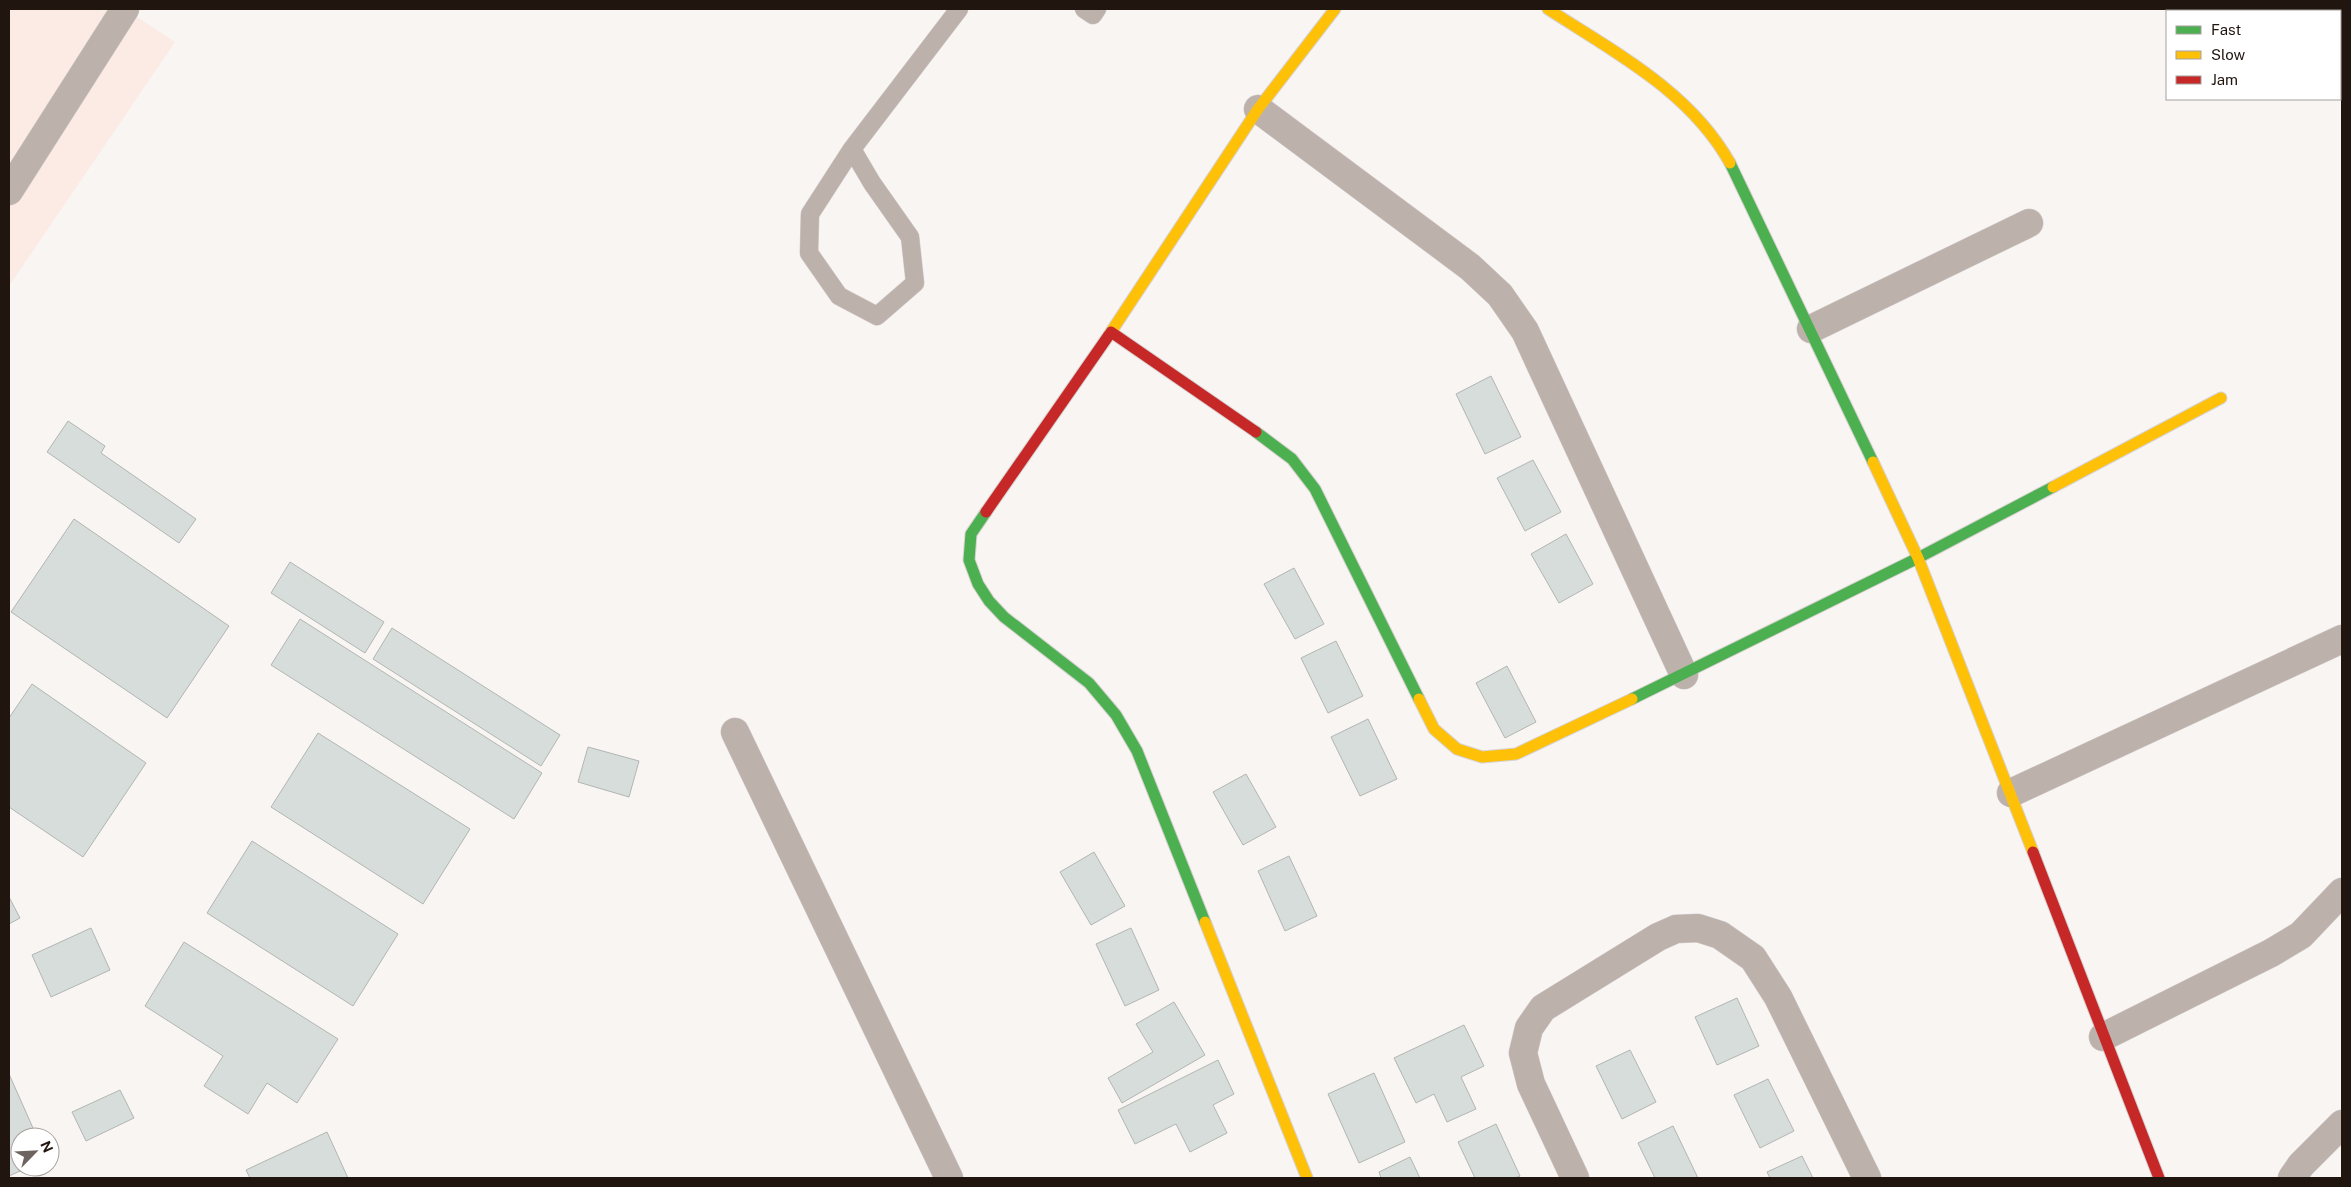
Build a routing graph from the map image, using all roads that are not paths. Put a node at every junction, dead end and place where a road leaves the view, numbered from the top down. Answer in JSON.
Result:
{"nodes":[{"id":1,"x":124,"y":9,"type":"edge"},
{"id":2,"x":959,"y":9,"type":"edge"},
{"id":3,"x":1084,"y":9,"type":"edge"},
{"id":4,"x":1097,"y":9,"type":"edge"},
{"id":5,"x":1335,"y":9,"type":"edge"},
{"id":6,"x":1548,"y":9,"type":"edge"},
{"id":7,"x":1258,"y":110,"type":"junction"},
{"id":8,"x":852,"y":149,"type":"junction"},
{"id":9,"x":9,"y":191,"type":"edge"},
{"id":10,"x":2029,"y":223,"type":"dead end"},
{"id":11,"x":1810,"y":329,"type":"junction"},
{"id":12,"x":1111,"y":332,"type":"junction"},
{"id":13,"x":2221,"y":398,"type":"dead end"},
{"id":14,"x":1918,"y":558,"type":"junction"},
{"id":15,"x":2342,"y":638,"type":"edge"},
{"id":16,"x":1684,"y":675,"type":"junction"},
{"id":17,"x":734,"y":732,"type":"dead end"},
{"id":18,"x":2011,"y":793,"type":"junction"},
{"id":19,"x":2342,"y":892,"type":"edge"},
{"id":20,"x":2103,"y":1037,"type":"junction"},
{"id":21,"x":2342,"y":1124,"type":"edge"},
{"id":22,"x":949,"y":1178,"type":"edge"},
{"id":23,"x":1307,"y":1178,"type":"edge"},
{"id":24,"x":1576,"y":1178,"type":"edge"},
{"id":25,"x":1867,"y":1178,"type":"edge"},
{"id":26,"x":2159,"y":1178,"type":"edge"},
{"id":27,"x":2292,"y":1178,"type":"edge"}],
"edges":[{"from":1,"to":9,"type":"street"},
{"from":2,"to":8,"type":"lane"},
{"from":3,"to":4,"type":"lane"},
{"from":5,"to":7,"type":"street"},
{"from":6,"to":11,"type":"street"},
{"from":7,"to":12,"type":"street"},
{"from":7,"to":16,"type":"street"},
{"from":8,"to":8,"type":"lane"},
{"from":10,"to":11,"type":"street"},
{"from":11,"to":14,"type":"street"},
{"from":12,"to":16,"type":"street"},
{"from":12,"to":23,"type":"street"},
{"from":13,"to":14,"type":"street"},
{"from":14,"to":16,"type":"street"},
{"from":14,"to":18,"type":"street"},
{"from":15,"to":18,"type":"street"},
{"from":17,"to":22,"type":"street"},
{"from":18,"to":20,"type":"street"},
{"from":19,"to":20,"type":"street"},
{"from":20,"to":26,"type":"street"},
{"from":21,"to":27,"type":"street"},
{"from":24,"to":25,"type":"street"}]}
